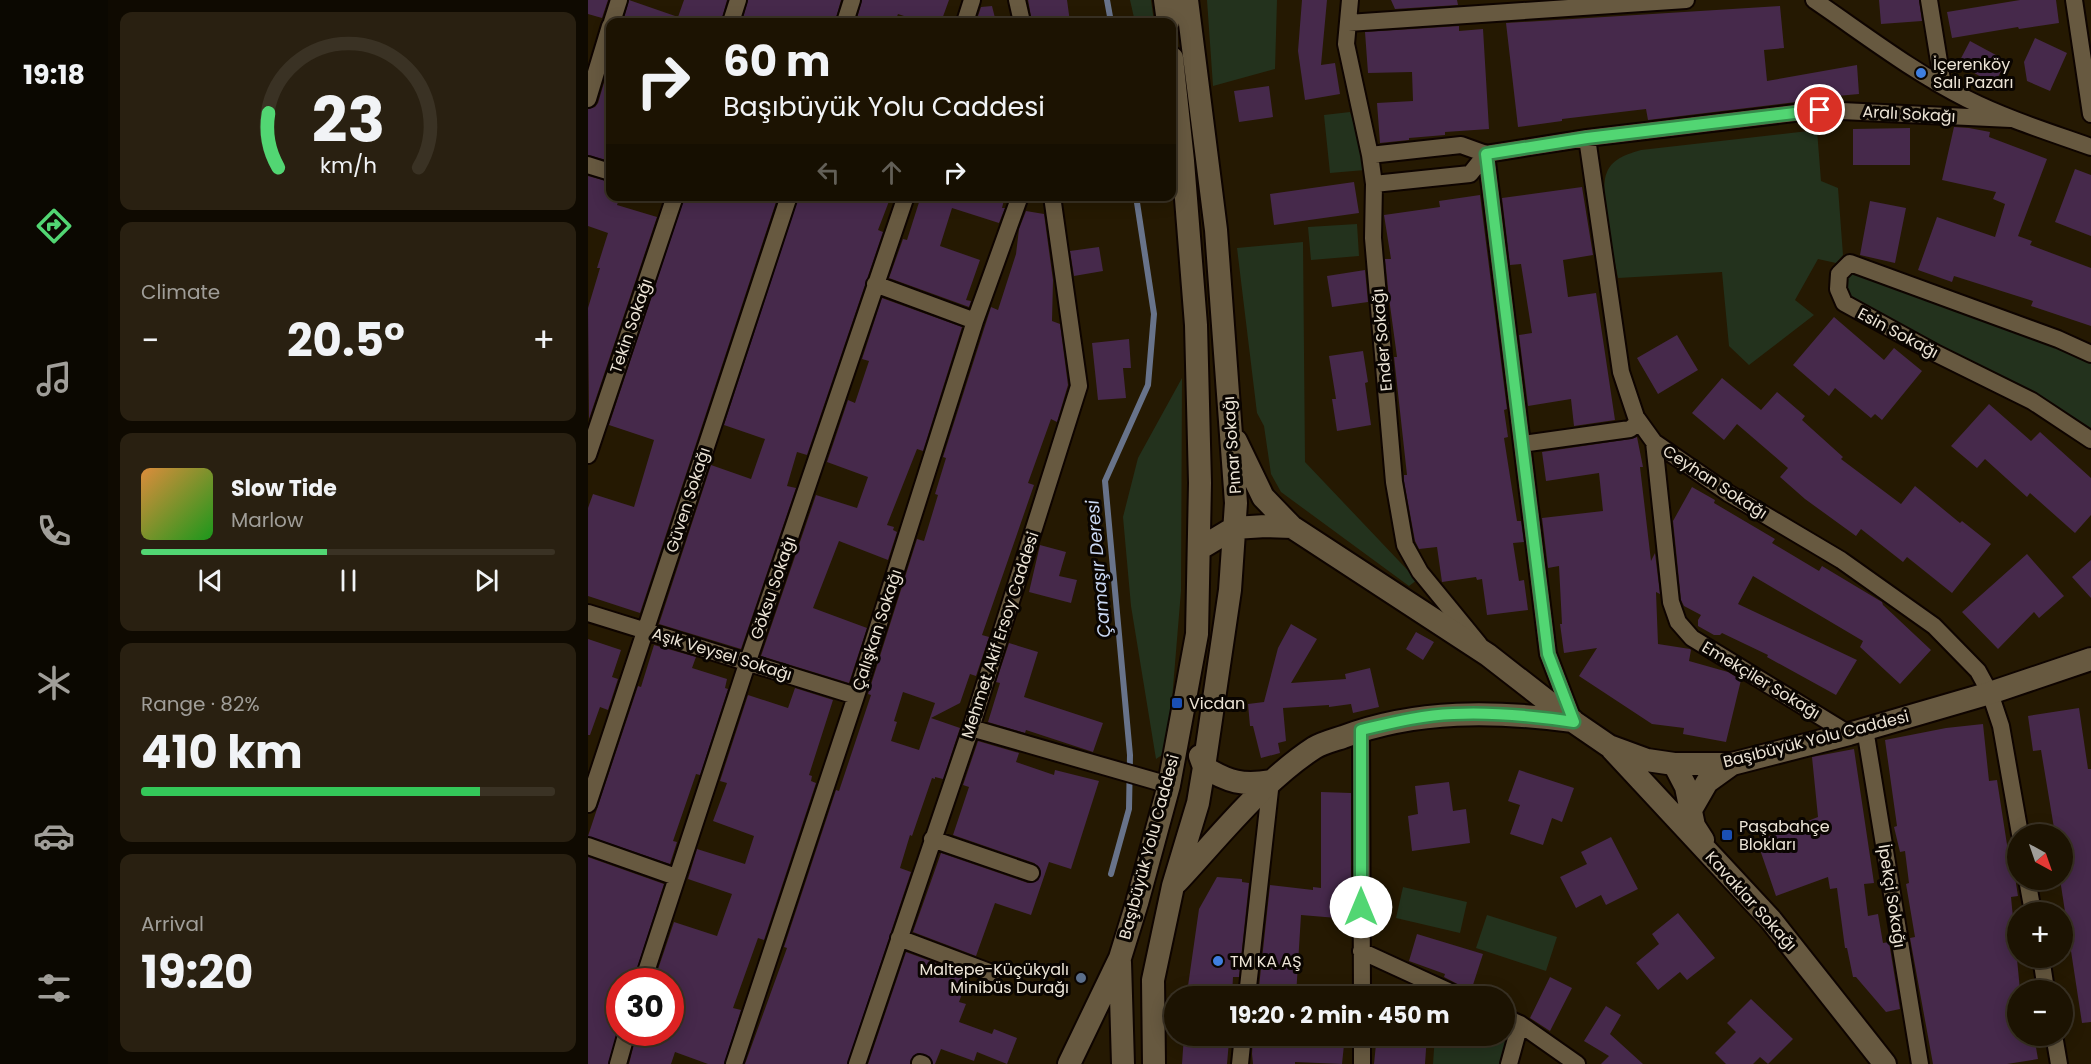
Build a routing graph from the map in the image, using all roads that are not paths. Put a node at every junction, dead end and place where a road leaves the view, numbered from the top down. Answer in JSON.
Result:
{"nodes":[{"id":1,"x":618,"y":0,"type":"edge"},
{"id":2,"x":738,"y":0,"type":"edge"},
{"id":3,"x":852,"y":0,"type":"edge"},
{"id":4,"x":972,"y":0,"type":"edge"},
{"id":5,"x":1017,"y":0,"type":"edge"},
{"id":6,"x":1165,"y":0,"type":"edge"},
{"id":7,"x":1187,"y":0,"type":"edge"},
{"id":8,"x":1350,"y":0,"type":"edge"},
{"id":9,"x":1686,"y":0,"type":"edge"},
{"id":10,"x":1814,"y":0,"type":"edge"},
{"id":11,"x":1929,"y":0,"type":"edge"},
{"id":12,"x":2074,"y":0,"type":"edge"},
{"id":13,"x":613,"y":18,"type":"edge"},
{"id":14,"x":732,"y":18,"type":"edge"},
{"id":15,"x":846,"y":18,"type":"edge"},
{"id":16,"x":966,"y":18,"type":"edge"},
{"id":17,"x":1021,"y":18,"type":"edge"},
{"id":18,"x":1167,"y":18,"type":"edge"},
{"id":19,"x":1348,"y":23,"type":"junction"},
{"id":20,"x":606,"y":40,"type":"edge"},
{"id":21,"x":1943,"y":86,"type":"junction"},
{"id":22,"x":1176,"y":95,"type":"edge"},
{"id":23,"x":588,"y":99,"type":"edge"},
{"id":24,"x":2091,"y":114,"type":"edge"},
{"id":25,"x":2011,"y":119,"type":"junction"},
{"id":26,"x":1587,"y":138,"type":"junction"},
{"id":27,"x":2091,"y":147,"type":"edge"},
{"id":28,"x":1486,"y":154,"type":"junction"},
{"id":29,"x":1370,"y":156,"type":"junction"},
{"id":30,"x":588,"y":165,"type":"edge"},
{"id":31,"x":606,"y":171,"type":"edge"},
{"id":32,"x":1374,"y":184,"type":"junction"},
{"id":33,"x":673,"y":201,"type":"edge"},
{"id":34,"x":787,"y":201,"type":"edge"},
{"id":35,"x":904,"y":201,"type":"edge"},
{"id":36,"x":1018,"y":201,"type":"edge"},
{"id":37,"x":1053,"y":201,"type":"edge"},
{"id":38,"x":875,"y":284,"type":"junction"},
{"id":39,"x":975,"y":321,"type":"junction"},
{"id":40,"x":2091,"y":354,"type":"edge"},
{"id":41,"x":1639,"y":422,"type":"junction"},
{"id":42,"x":1231,"y":432,"type":"junction"},
{"id":43,"x":2091,"y":440,"type":"edge"},
{"id":44,"x":1654,"y":442,"type":"junction"},
{"id":45,"x":1522,"y":444,"type":"junction"},
{"id":46,"x":588,"y":455,"type":"edge"},
{"id":47,"x":1292,"y":527,"type":"junction"},
{"id":48,"x":1234,"y":528,"type":"junction"},
{"id":49,"x":1199,"y":549,"type":"junction"},
{"id":50,"x":588,"y":613,"type":"edge"},
{"id":51,"x":645,"y":630,"type":"junction"},
{"id":52,"x":1488,"y":655,"type":"junction"},
{"id":53,"x":2091,"y":659,"type":"edge"},
{"id":54,"x":748,"y":661,"type":"junction"},
{"id":55,"x":1187,"y":691,"type":"junction"},
{"id":56,"x":1990,"y":693,"type":"junction"},
{"id":57,"x":856,"y":696,"type":"junction"},
{"id":58,"x":1574,"y":722,"type":"junction"},
{"id":59,"x":970,"y":728,"type":"junction"},
{"id":60,"x":1361,"y":730,"type":"junction"},
{"id":61,"x":1857,"y":731,"type":"junction"},
{"id":62,"x":1609,"y":746,"type":"junction"},
{"id":63,"x":1674,"y":764,"type":"junction"},
{"id":64,"x":1732,"y":764,"type":"junction"},
{"id":65,"x":1204,"y":767,"type":"junction"},
{"id":66,"x":1271,"y":782,"type":"junction"},
{"id":67,"x":1169,"y":785,"type":"junction"},
{"id":68,"x":588,"y":804,"type":"edge"},
{"id":69,"x":1665,"y":806,"type":"junction"},
{"id":70,"x":1692,"y":808,"type":"junction"},
{"id":71,"x":2018,"y":824,"type":"edge"},
{"id":72,"x":932,"y":839,"type":"junction"},
{"id":73,"x":588,"y":846,"type":"edge"},
{"id":74,"x":1722,"y":868,"type":"junction"},
{"id":75,"x":1031,"y":873,"type":"dead end"},
{"id":76,"x":676,"y":878,"type":"junction"},
{"id":77,"x":1173,"y":886,"type":"junction"},
{"id":78,"x":899,"y":938,"type":"junction"},
{"id":79,"x":1362,"y":951,"type":"junction"},
{"id":80,"x":1120,"y":958,"type":"junction"},
{"id":81,"x":647,"y":968,"type":"edge"},
{"id":82,"x":992,"y":973,"type":"dead end"},
{"id":83,"x":1248,"y":986,"type":"edge"},
{"id":84,"x":1362,"y":986,"type":"edge"},
{"id":85,"x":1437,"y":986,"type":"edge"},
{"id":86,"x":1515,"y":1022,"type":"edge"},
{"id":87,"x":1520,"y":1024,"type":"junction"},
{"id":88,"x":623,"y":1046,"type":"edge"},
{"id":89,"x":1242,"y":1046,"type":"edge"},
{"id":90,"x":1362,"y":1046,"type":"edge"},
{"id":91,"x":2056,"y":1046,"type":"edge"},
{"id":92,"x":1066,"y":1062,"type":"edge"},
{"id":93,"x":618,"y":1064,"type":"edge"},
{"id":94,"x":734,"y":1064,"type":"edge"},
{"id":95,"x":857,"y":1064,"type":"edge"},
{"id":96,"x":1123,"y":1064,"type":"edge"},
{"id":97,"x":1154,"y":1064,"type":"edge"},
{"id":98,"x":1240,"y":1064,"type":"edge"},
{"id":99,"x":1362,"y":1064,"type":"edge"},
{"id":100,"x":1509,"y":1064,"type":"edge"},
{"id":101,"x":1577,"y":1064,"type":"edge"},
{"id":102,"x":1885,"y":1064,"type":"edge"},
{"id":103,"x":1920,"y":1064,"type":"edge"},
{"id":104,"x":2059,"y":1064,"type":"edge"}],
"edges":[{"from":1,"to":13,"type":"street"},
{"from":2,"to":14,"type":"street"},
{"from":3,"to":15,"type":"street"},
{"from":4,"to":16,"type":"street"},
{"from":5,"to":17,"type":"street"},
{"from":6,"to":18,"type":"main road"},
{"from":7,"to":42,"type":"main road","name":"Pınar Sokağı"},
{"from":8,"to":19,"type":"street","name":"Ender Sokağı"},
{"from":9,"to":19,"type":"street"},
{"from":10,"to":21,"type":"street"},
{"from":11,"to":21,"type":"street"},
{"from":12,"to":24,"type":"street"},
{"from":19,"to":29,"type":"street","name":"Ender Sokağı"},
{"from":20,"to":23,"type":"street"},
{"from":21,"to":25,"type":"street"},
{"from":22,"to":49,"type":"main road","name":"Pınar Sokağı"},
{"from":25,"to":26,"type":"street","name":"Aralı Sokağı"},
{"from":25,"to":27,"type":"street"},
{"from":26,"to":28,"type":"street","name":"Aralı Sokağı"},
{"from":26,"to":41,"type":"street","name":"Ceyhan Sokağı"},
{"from":28,"to":29,"type":"street","name":"Aralı Sokağı"},
{"from":28,"to":32,"type":"street"},
{"from":28,"to":45,"type":"street"},
{"from":29,"to":32,"type":"street","name":"Ender Sokağı"},
{"from":30,"to":31,"type":"street"},
{"from":32,"to":52,"type":"street","name":"Ender Sokağı"},
{"from":33,"to":46,"type":"street","name":"Tekin Sokağı"},
{"from":34,"to":51,"type":"street","name":"Güven Sokağı"},
{"from":35,"to":38,"type":"street","name":"Göksu Sokağı"},
{"from":36,"to":39,"type":"street","name":"Çalışkan Sokağı"},
{"from":37,"to":59,"type":"street","name":"Mehmet Akif Ersoy Caddesi"},
{"from":38,"to":39,"type":"street"},
{"from":38,"to":54,"type":"street","name":"Göksu Sokağı"},
{"from":39,"to":57,"type":"street","name":"Çalışkan Sokağı"},
{"from":40,"to":43,"type":"street","name":"Esin Sokağı"},
{"from":41,"to":44,"type":"street","name":"Ceyhan Sokağı"},
{"from":41,"to":45,"type":"street"},
{"from":42,"to":47,"type":"main road"},
{"from":42,"to":48,"type":"main road","name":"Pınar Sokağı"},
{"from":44,"to":56,"type":"street","name":"Ceyhan Sokağı"},
{"from":44,"to":61,"type":"street","name":"Emekçiler Sokağı"},
{"from":45,"to":58,"type":"street"},
{"from":47,"to":48,"type":"main road"},
{"from":47,"to":52,"type":"main road"},
{"from":48,"to":49,"type":"main road"},
{"from":48,"to":65,"type":"main road","name":"Pınar Sokağı"},
{"from":49,"to":55,"type":"main road","name":"Başıbüyük Yolu Caddesi"},
{"from":50,"to":51,"type":"street","name":"Aşık Veysel Sokağı"},
{"from":51,"to":54,"type":"street","name":"Aşık Veysel Sokağı"},
{"from":51,"to":68,"type":"street","name":"Güven Sokağı"},
{"from":52,"to":58,"type":"main road"},
{"from":53,"to":56,"type":"main road","name":"Başıbüyük Yolu Caddesi"},
{"from":54,"to":57,"type":"street","name":"Aşık Veysel Sokağı"},
{"from":54,"to":76,"type":"street","name":"Göksu Sokağı"},
{"from":55,"to":65,"type":"main road"},
{"from":55,"to":67,"type":"main road","name":"Başıbüyük Yolu Caddesi"},
{"from":56,"to":61,"type":"main road","name":"Başıbüyük Yolu Caddesi"},
{"from":56,"to":71,"type":"street","name":"Ceyhan Sokağı"},
{"from":57,"to":94,"type":"street","name":"Çalışkan Sokağı"},
{"from":58,"to":60,"type":"main road","name":"Başıbüyük Yolu Caddesi"},
{"from":58,"to":62,"type":"main road","name":"Başıbüyük Yolu Caddesi"},
{"from":59,"to":67,"type":"street"},
{"from":59,"to":72,"type":"street","name":"Mehmet Akif Ersoy Caddesi"},
{"from":60,"to":66,"type":"main road","name":"Başıbüyük Yolu Caddesi"},
{"from":60,"to":79,"type":"street"},
{"from":61,"to":64,"type":"main road","name":"Başıbüyük Yolu Caddesi"},
{"from":61,"to":103,"type":"street","name":"İpekçi Sokağı"},
{"from":62,"to":63,"type":"main road","name":"Başıbüyük Yolu Caddesi"},
{"from":62,"to":69,"type":"main road","name":"Kavaklar Sokağı"},
{"from":63,"to":64,"type":"main road","name":"Başıbüyük Yolu Caddesi"},
{"from":63,"to":69,"type":"main road"},
{"from":63,"to":70,"type":"main road"},
{"from":64,"to":70,"type":"main road"},
{"from":65,"to":66,"type":"main road"},
{"from":65,"to":77,"type":"main road","name":"Pınar Sokağı"},
{"from":66,"to":77,"type":"main road","name":"Başıbüyük Yolu Caddesi"},
{"from":66,"to":83,"type":"street"},
{"from":67,"to":80,"type":"main road","name":"Başıbüyük Yolu Caddesi"},
{"from":69,"to":74,"type":"main road","name":"Kavaklar Sokağı"},
{"from":70,"to":74,"type":"main road"},
{"from":72,"to":75,"type":"street"},
{"from":72,"to":78,"type":"street","name":"Mehmet Akif Ersoy Caddesi"},
{"from":73,"to":76,"type":"street"},
{"from":74,"to":102,"type":"main road","name":"Kavaklar Sokağı"},
{"from":76,"to":81,"type":"street","name":"Göksu Sokağı"},
{"from":77,"to":97,"type":"main road","name":"Başıbüyük Yolu Caddesi"},
{"from":78,"to":82,"type":"street"},
{"from":78,"to":95,"type":"street","name":"Mehmet Akif Ersoy Caddesi"},
{"from":79,"to":84,"type":"street"},
{"from":79,"to":85,"type":"street"},
{"from":80,"to":92,"type":"main road","name":"Başıbüyük Yolu Caddesi"},
{"from":80,"to":96,"type":"main road"},
{"from":86,"to":87,"type":"street"},
{"from":87,"to":100,"type":"street"},
{"from":87,"to":101,"type":"street"},
{"from":88,"to":93,"type":"street"},
{"from":89,"to":98,"type":"street"},
{"from":90,"to":99,"type":"street"},
{"from":91,"to":104,"type":"street"}]}
